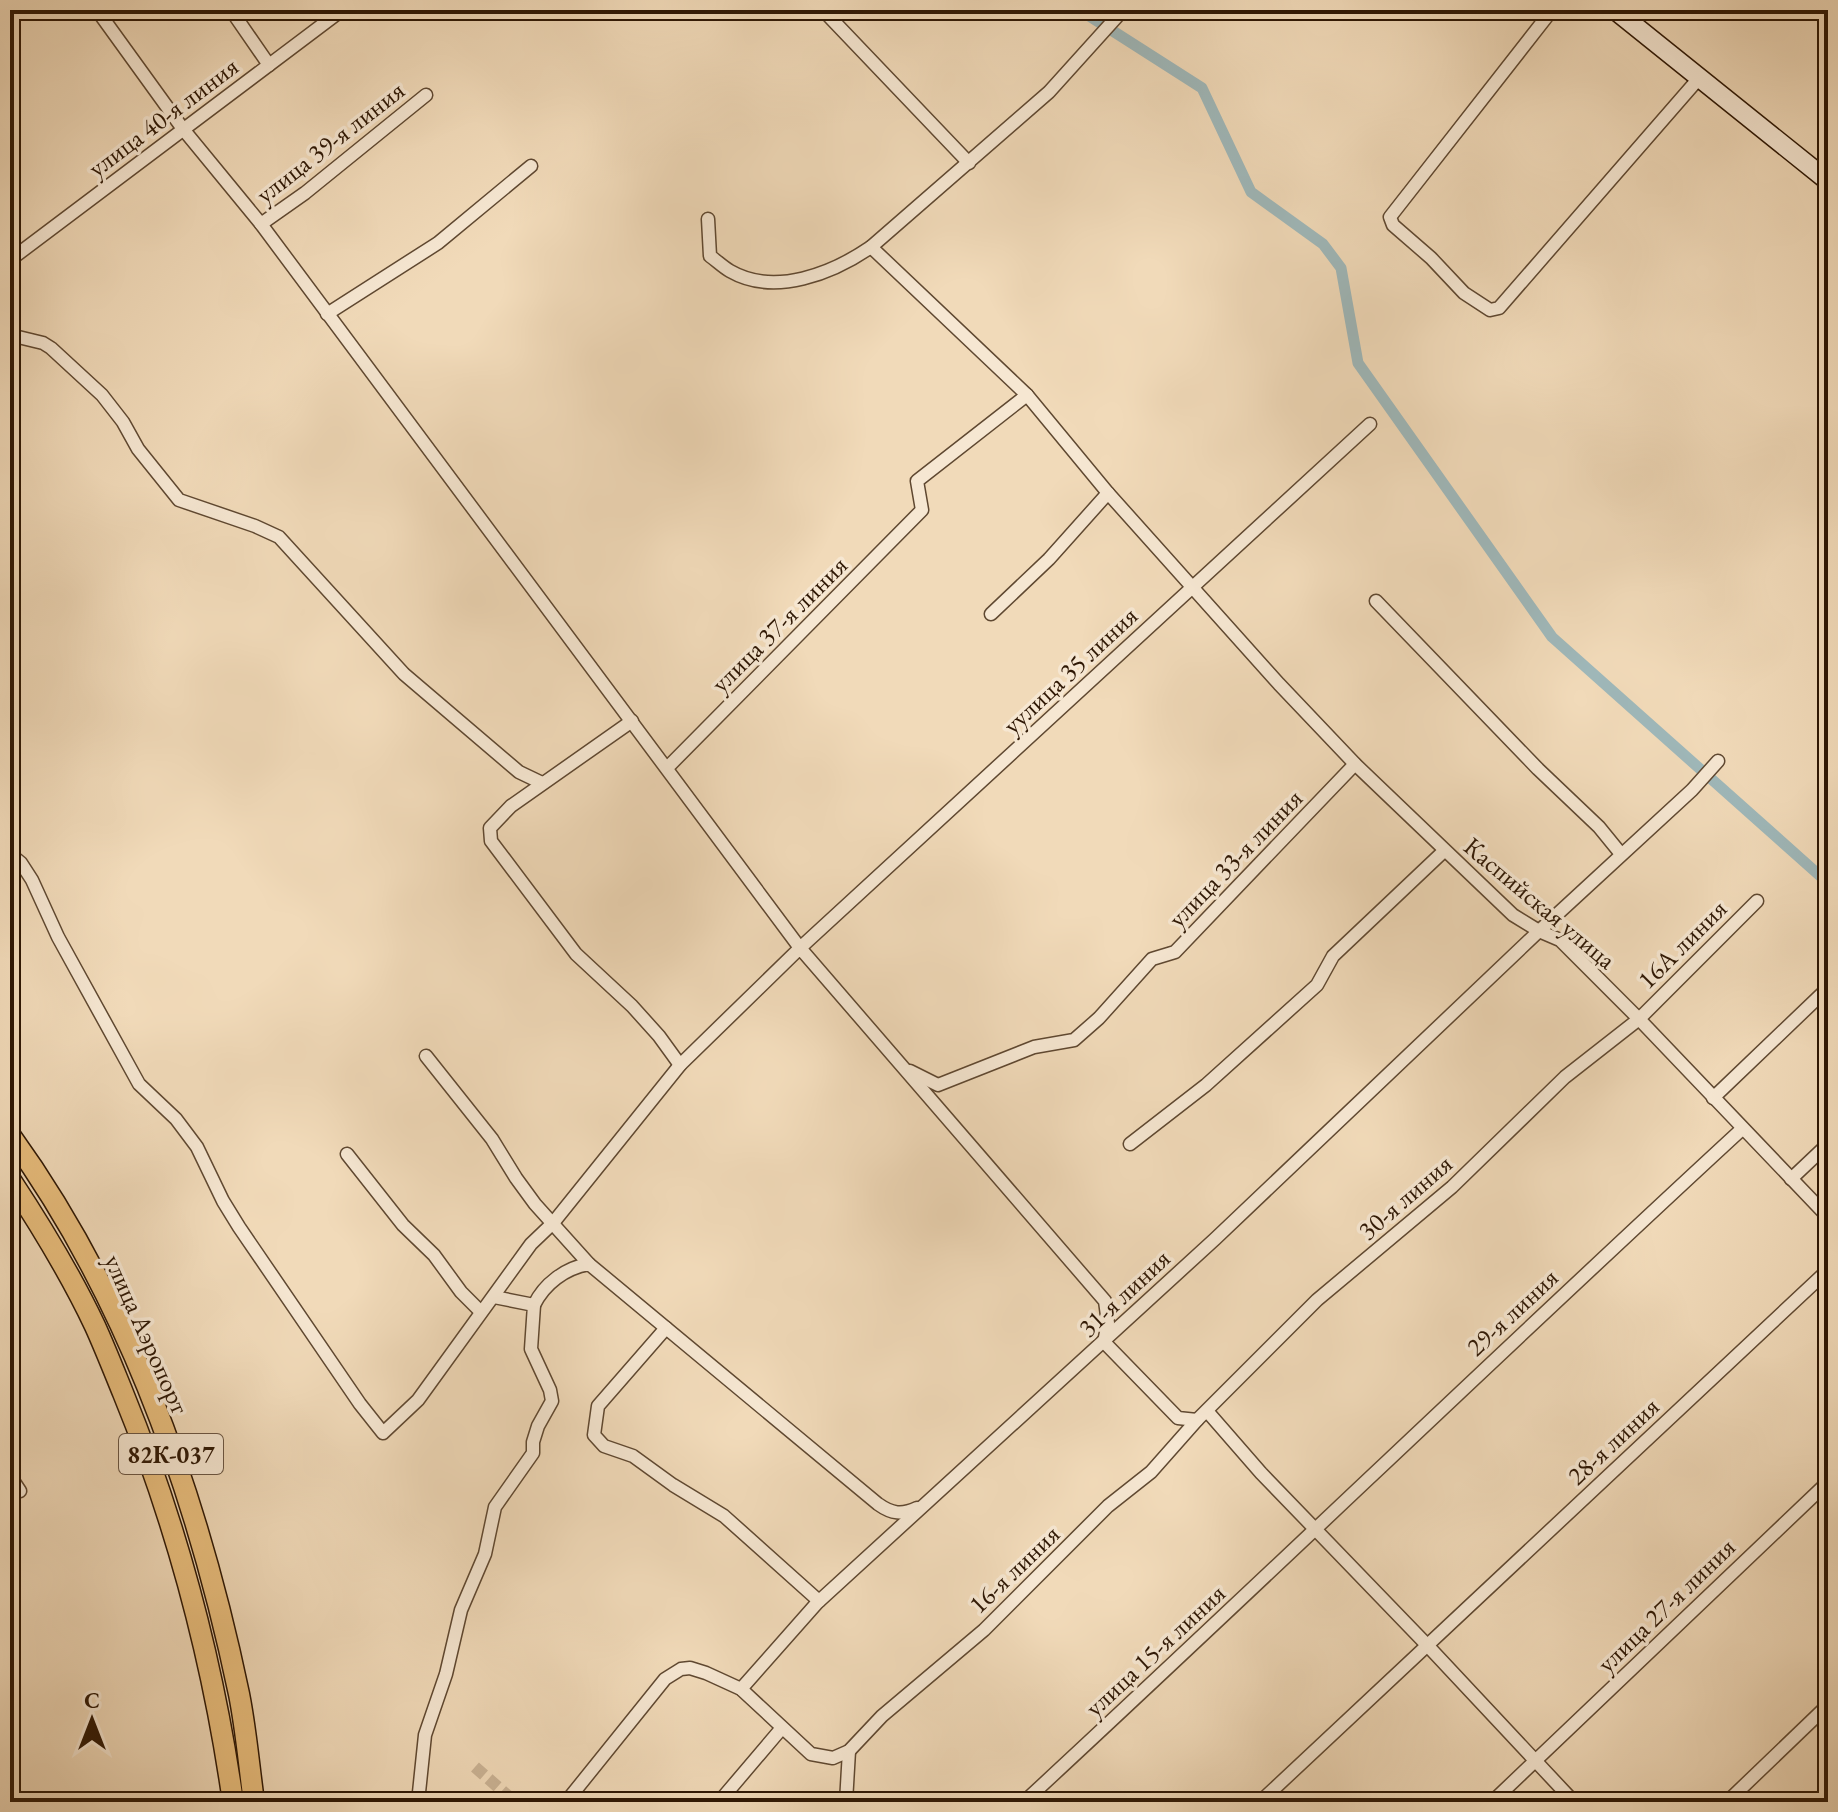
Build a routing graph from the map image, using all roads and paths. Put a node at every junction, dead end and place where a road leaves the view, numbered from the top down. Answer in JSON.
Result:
{"nodes":[{"id":1,"x":97,"y":10,"type":"edge"},
{"id":2,"x":231,"y":10,"type":"edge"},
{"id":3,"x":342,"y":10,"type":"edge"},
{"id":4,"x":823,"y":10,"type":"edge"},
{"id":5,"x":1123,"y":10,"type":"edge"},
{"id":6,"x":1552,"y":10,"type":"edge"},
{"id":7,"x":1615,"y":10,"type":"edge"},
{"id":8,"x":269,"y":65,"type":"junction"},
{"id":9,"x":1700,"y":77,"type":"junction"},
{"id":10,"x":426,"y":95,"type":"dead end"},
{"id":11,"x":183,"y":129,"type":"junction"},
{"id":12,"x":969,"y":163,"type":"junction"},
{"id":13,"x":531,"y":166,"type":"dead end"},
{"id":14,"x":1828,"y":181,"type":"edge"},
{"id":15,"x":708,"y":219,"type":"dead end"},
{"id":16,"x":261,"y":224,"type":"junction"},
{"id":17,"x":871,"y":247,"type":"junction"},
{"id":18,"x":10,"y":260,"type":"edge"},
{"id":19,"x":327,"y":314,"type":"junction"},
{"id":20,"x":10,"y":335,"type":"edge"},
{"id":21,"x":1027,"y":395,"type":"junction"},
{"id":22,"x":1370,"y":424,"type":"dead end"},
{"id":23,"x":1108,"y":493,"type":"junction"},
{"id":24,"x":1192,"y":587,"type":"junction"},
{"id":25,"x":1376,"y":601,"type":"dead end"},
{"id":26,"x":991,"y":614,"type":"dead end"},
{"id":27,"x":632,"y":721,"type":"junction"},
{"id":28,"x":1718,"y":761,"type":"dead end"},
{"id":29,"x":1355,"y":764,"type":"junction"},
{"id":30,"x":667,"y":768,"type":"junction"},
{"id":31,"x":542,"y":783,"type":"junction"},
{"id":32,"x":1444,"y":851,"type":"junction"},
{"id":33,"x":10,"y":854,"type":"edge"},
{"id":34,"x":1621,"y":854,"type":"junction"},
{"id":35,"x":1757,"y":901,"type":"dead end"},
{"id":36,"x":1539,"y":931,"type":"junction"},
{"id":37,"x":800,"y":948,"type":"junction"},
{"id":38,"x":1828,"y":988,"type":"edge"},
{"id":39,"x":1639,"y":1019,"type":"junction"},
{"id":40,"x":426,"y":1056,"type":"dead end"},
{"id":41,"x":680,"y":1065,"type":"junction"},
{"id":42,"x":900,"y":1066,"type":"junction"},
{"id":43,"x":1713,"y":1098,"type":"junction"},
{"id":44,"x":1742,"y":1129,"type":"junction"},
{"id":45,"x":10,"y":1135,"type":"edge"},
{"id":46,"x":1130,"y":1144,"type":"dead end"},
{"id":47,"x":1828,"y":1144,"type":"edge"},
{"id":48,"x":347,"y":1154,"type":"dead end"},
{"id":49,"x":10,"y":1179,"type":"edge"},
{"id":50,"x":1791,"y":1179,"type":"junction"},
{"id":51,"x":1828,"y":1217,"type":"edge"},
{"id":52,"x":553,"y":1223,"type":"junction"},
{"id":53,"x":589,"y":1264,"type":"junction"},
{"id":54,"x":1828,"y":1270,"type":"edge"},
{"id":55,"x":494,"y":1297,"type":"junction"},
{"id":56,"x":534,"y":1305,"type":"junction"},
{"id":57,"x":481,"y":1312,"type":"junction"},
{"id":58,"x":666,"y":1328,"type":"junction"},
{"id":59,"x":1104,"y":1342,"type":"junction"},
{"id":60,"x":1203,"y":1415,"type":"junction"},
{"id":61,"x":10,"y":1476,"type":"edge"},
{"id":62,"x":1828,"y":1482,"type":"edge"},
{"id":63,"x":20,"y":1491,"type":"dead end"},
{"id":64,"x":927,"y":1503,"type":"junction"},
{"id":65,"x":1316,"y":1531,"type":"junction"},
{"id":66,"x":819,"y":1601,"type":"junction"},
{"id":67,"x":1427,"y":1645,"type":"junction"},
{"id":68,"x":741,"y":1689,"type":"junction"},
{"id":69,"x":1828,"y":1705,"type":"edge"},
{"id":70,"x":781,"y":1729,"type":"junction"},
{"id":71,"x":849,"y":1751,"type":"junction"},
{"id":72,"x":1535,"y":1761,"type":"junction"},
{"id":73,"x":233,"y":1802,"type":"edge"},
{"id":74,"x":254,"y":1802,"type":"edge"},
{"id":75,"x":418,"y":1802,"type":"edge"},
{"id":76,"x":566,"y":1802,"type":"edge"},
{"id":77,"x":719,"y":1802,"type":"edge"},
{"id":78,"x":846,"y":1802,"type":"edge"},
{"id":79,"x":1024,"y":1802,"type":"edge"},
{"id":80,"x":1260,"y":1802,"type":"edge"},
{"id":81,"x":1492,"y":1802,"type":"edge"},
{"id":82,"x":1574,"y":1802,"type":"edge"},
{"id":83,"x":1727,"y":1802,"type":"edge"}],
"edges":[{"from":1,"to":11,"type":"street"},
{"from":2,"to":8,"type":"street"},
{"from":3,"to":8,"type":"street","name":"улица 40-я линия"},
{"from":4,"to":12,"type":"street"},
{"from":5,"to":12,"type":"street"},
{"from":6,"to":9,"type":"street"},
{"from":7,"to":9,"type":"main road"},
{"from":8,"to":11,"type":"street","name":"улица 40-я линия"},
{"from":9,"to":14,"type":"main road"},
{"from":10,"to":16,"type":"street","name":"улица 39-я линия"},
{"from":11,"to":16,"type":"street"},
{"from":11,"to":18,"type":"street","name":"улица 40-я линия"},
{"from":12,"to":17,"type":"street"},
{"from":13,"to":19,"type":"street"},
{"from":15,"to":17,"type":"street"},
{"from":16,"to":19,"type":"street"},
{"from":17,"to":21,"type":"street","name":"Каспийская улица"},
{"from":19,"to":27,"type":"street"},
{"from":20,"to":31,"type":"street"},
{"from":21,"to":23,"type":"street","name":"Каспийская улица"},
{"from":21,"to":30,"type":"street","name":"улица 37-я линия"},
{"from":22,"to":24,"type":"street","name":"уулица 35 линия"},
{"from":23,"to":24,"type":"street","name":"Каспийская улица"},
{"from":23,"to":26,"type":"street"},
{"from":24,"to":29,"type":"street","name":"Каспийская улица"},
{"from":24,"to":37,"type":"street","name":"уулица 35 линия"},
{"from":25,"to":34,"type":"street"},
{"from":27,"to":30,"type":"street"},
{"from":27,"to":31,"type":"street"},
{"from":28,"to":34,"type":"street","name":"31-я линия"},
{"from":29,"to":32,"type":"street","name":"Каспийская улица"},
{"from":29,"to":42,"type":"street","name":"улица 33-я линия"},
{"from":30,"to":37,"type":"street"},
{"from":31,"to":41,"type":"street"},
{"from":32,"to":36,"type":"street","name":"Каспийская улица"},
{"from":32,"to":46,"type":"street"},
{"from":33,"to":57,"type":"street","name":"уулица 35 линия"},
{"from":34,"to":36,"type":"street","name":"31-я линия"},
{"from":35,"to":39,"type":"street","name":"16А линия"},
{"from":36,"to":39,"type":"street","name":"Каспийская улица"},
{"from":36,"to":59,"type":"street","name":"31-я линия"},
{"from":37,"to":41,"type":"street","name":"уулица 35 линия"},
{"from":37,"to":42,"type":"street"},
{"from":38,"to":43,"type":"street"},
{"from":39,"to":43,"type":"street","name":"Каспийская улица"},
{"from":39,"to":60,"type":"street","name":"30-я линия"},
{"from":40,"to":52,"type":"street"},
{"from":41,"to":52,"type":"street","name":"уулица 35 линия"},
{"from":42,"to":59,"type":"street"},
{"from":43,"to":44,"type":"street","name":"Каспийская улица"},
{"from":44,"to":50,"type":"street","name":"Каспийская улица"},
{"from":44,"to":65,"type":"street","name":"29-я линия"},
{"from":45,"to":74,"type":"main road","name":"улица Аэропорт","number":"82К-037"},
{"from":47,"to":50,"type":"street"},
{"from":48,"to":57,"type":"street"},
{"from":49,"to":73,"type":"main road","name":"улица Аэропорт"},
{"from":50,"to":51,"type":"street","name":"Каспийская улица"},
{"from":52,"to":53,"type":"street"},
{"from":52,"to":55,"type":"street","name":"уулица 35 линия"},
{"from":53,"to":56,"type":"street"},
{"from":53,"to":58,"type":"street"},
{"from":54,"to":67,"type":"street","name":"28-я линия"},
{"from":55,"to":56,"type":"street"},
{"from":55,"to":57,"type":"street","name":"уулица 35 линия"},
{"from":56,"to":75,"type":"street"},
{"from":58,"to":64,"type":"street"},
{"from":58,"to":66,"type":"street"},
{"from":59,"to":60,"type":"street"},
{"from":59,"to":64,"type":"street","name":"31-я линия"},
{"from":60,"to":65,"type":"street"},
{"from":60,"to":71,"type":"street","name":"16-я линия"},
{"from":61,"to":63,"type":"street"},
{"from":62,"to":72,"type":"street","name":"улица 27-я линия"},
{"from":64,"to":66,"type":"street","name":"31-я линия"},
{"from":65,"to":67,"type":"street"},
{"from":65,"to":79,"type":"street","name":"улица 15-я линия"},
{"from":66,"to":68,"type":"street","name":"31-я линия"},
{"from":67,"to":72,"type":"street"},
{"from":67,"to":80,"type":"street","name":"28-я линия"},
{"from":68,"to":70,"type":"street"},
{"from":68,"to":76,"type":"street"},
{"from":69,"to":83,"type":"street"},
{"from":70,"to":71,"type":"street"},
{"from":70,"to":77,"type":"street"},
{"from":71,"to":78,"type":"street"},
{"from":72,"to":81,"type":"street","name":"улица 27-я линия"},
{"from":72,"to":82,"type":"street"}]}
